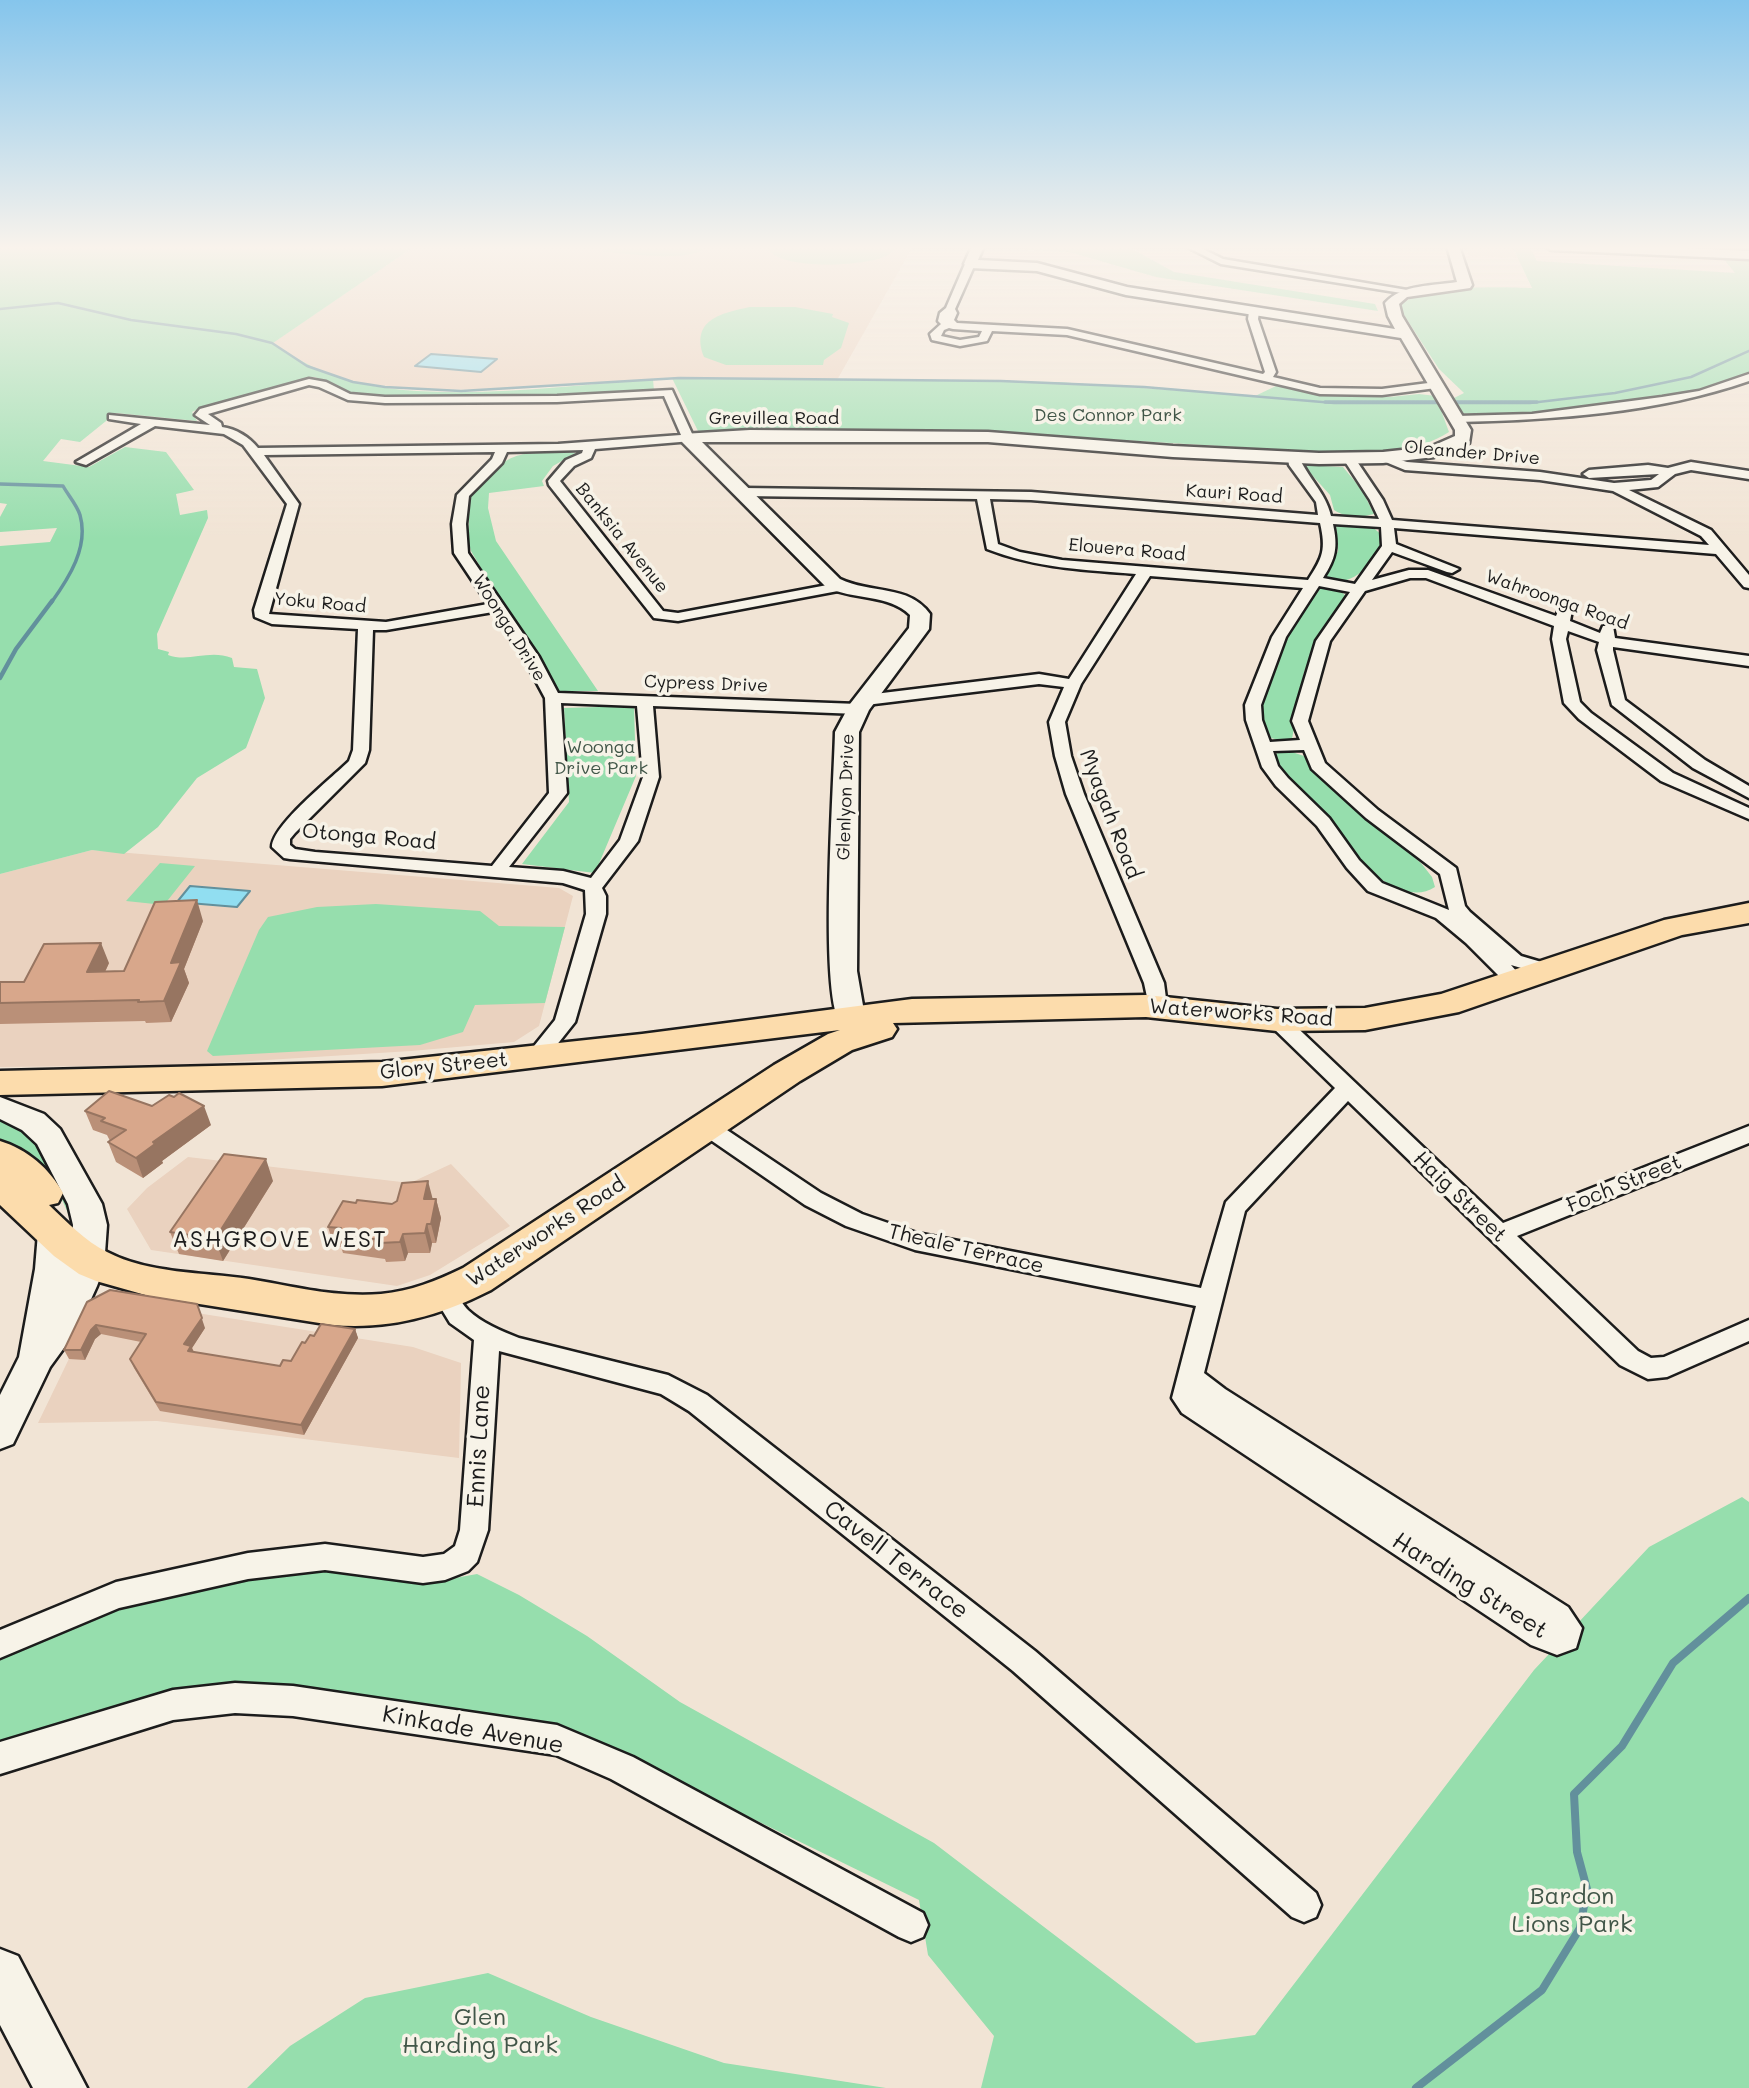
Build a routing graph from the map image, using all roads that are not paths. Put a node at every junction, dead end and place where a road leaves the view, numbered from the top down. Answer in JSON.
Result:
{"nodes":[{"id":1,"x":1118,"y":343,"type":"edge"},
{"id":2,"x":1261,"y":343,"type":"edge"},
{"id":3,"x":1412,"y":343,"type":"edge"},
{"id":4,"x":1749,"y":377,"type":"edge"},
{"id":5,"x":1266,"y":378,"type":"junction"},
{"id":6,"x":1662,"y":400,"type":"junction"},
{"id":7,"x":1448,"y":404,"type":"junction"},
{"id":8,"x":1685,"y":412,"type":"dead end"},
{"id":9,"x":113,"y":417,"type":"dead end"},
{"id":10,"x":155,"y":421,"type":"junction"},
{"id":11,"x":214,"y":429,"type":"junction"},
{"id":12,"x":688,"y":438,"type":"junction"},
{"id":13,"x":590,"y":446,"type":"junction"},
{"id":14,"x":502,"y":449,"type":"junction"},
{"id":15,"x":253,"y":452,"type":"junction"},
{"id":16,"x":1294,"y":458,"type":"junction"},
{"id":17,"x":1382,"y":458,"type":"junction"},
{"id":18,"x":1350,"y":460,"type":"junction"},
{"id":19,"x":82,"y":462,"type":"dead end"},
{"id":20,"x":1668,"y":474,"type":"junction"},
{"id":21,"x":1749,"y":475,"type":"edge"},
{"id":22,"x":1560,"y":479,"type":"junction"},
{"id":23,"x":1620,"y":487,"type":"junction"},
{"id":24,"x":744,"y":492,"type":"junction"},
{"id":25,"x":983,"y":495,"type":"junction"},
{"id":26,"x":1652,"y":504,"type":"junction"},
{"id":27,"x":1326,"y":519,"type":"junction"},
{"id":28,"x":1385,"y":524,"type":"junction"},
{"id":29,"x":1388,"y":546,"type":"junction"},
{"id":30,"x":1721,"y":550,"type":"junction"},
{"id":31,"x":1144,"y":571,"type":"junction"},
{"id":32,"x":1314,"y":583,"type":"junction"},
{"id":33,"x":1749,"y":584,"type":"edge"},
{"id":34,"x":838,"y":587,"type":"junction"},
{"id":35,"x":1357,"y":589,"type":"junction"},
{"id":36,"x":497,"y":607,"type":"junction"},
{"id":37,"x":1564,"y":617,"type":"junction"},
{"id":38,"x":368,"y":626,"type":"junction"},
{"id":39,"x":1607,"y":633,"type":"junction"},
{"id":40,"x":1749,"y":646,"type":"edge"},
{"id":41,"x":1749,"y":661,"type":"edge"},
{"id":42,"x":1073,"y":684,"type":"junction"},
{"id":43,"x":553,"y":698,"type":"junction"},
{"id":44,"x":643,"y":700,"type":"junction"},
{"id":45,"x":862,"y":705,"type":"junction"},
{"id":46,"x":1310,"y":745,"type":"junction"},
{"id":47,"x":1262,"y":747,"type":"junction"},
{"id":48,"x":1706,"y":769,"type":"junction"},
{"id":49,"x":1672,"y":779,"type":"junction"},
{"id":50,"x":1749,"y":793,"type":"edge"},
{"id":51,"x":1749,"y":814,"type":"edge"},
{"id":52,"x":497,"y":871,"type":"junction"},
{"id":53,"x":1451,"y":885,"type":"junction"},
{"id":54,"x":594,"y":887,"type":"junction"},
{"id":55,"x":1390,"y":895,"type":"junction"},
{"id":56,"x":1749,"y":913,"type":"edge"},
{"id":57,"x":1479,"y":938,"type":"junction"},
{"id":58,"x":1548,"y":970,"type":"junction"},
{"id":59,"x":1515,"y":981,"type":"junction"},
{"id":60,"x":1157,"y":1006,"type":"junction"},
{"id":61,"x":1277,"y":1020,"type":"junction"},
{"id":62,"x":854,"y":1026,"type":"junction"},
{"id":63,"x":573,"y":1037,"type":"junction"},
{"id":64,"x":642,"y":1045,"type":"junction"},
{"id":65,"x":806,"y":1061,"type":"junction"},
{"id":66,"x":0,"y":1083,"type":"edge"},
{"id":67,"x":36,"y":1083,"type":"junction"},
{"id":68,"x":1346,"y":1089,"type":"junction"},
{"id":69,"x":0,"y":1093,"type":"edge"},
{"id":70,"x":0,"y":1107,"type":"edge"},
{"id":71,"x":707,"y":1127,"type":"junction"},
{"id":72,"x":1749,"y":1134,"type":"edge"},
{"id":73,"x":0,"y":1154,"type":"edge"},
{"id":74,"x":0,"y":1183,"type":"edge"},
{"id":75,"x":55,"y":1233,"type":"junction"},
{"id":76,"x":1499,"y":1234,"type":"junction"},
{"id":77,"x":88,"y":1259,"type":"junction"},
{"id":78,"x":445,"y":1295,"type":"junction"},
{"id":79,"x":1210,"y":1299,"type":"junction"},
{"id":80,"x":1749,"y":1330,"type":"edge"},
{"id":81,"x":487,"y":1336,"type":"junction"},
{"id":82,"x":36,"y":1359,"type":"junction"},
{"id":83,"x":1188,"y":1382,"type":"junction"},
{"id":84,"x":0,"y":1433,"type":"edge"},
{"id":85,"x":0,"y":1644,"type":"edge"},
{"id":86,"x":0,"y":1758,"type":"edge"},
{"id":87,"x":1304,"y":1905,"type":"dead end"},
{"id":88,"x":911,"y":1925,"type":"dead end"},
{"id":89,"x":0,"y":1974,"type":"edge"},
{"id":90,"x":61,"y":2088,"type":"edge"}],
"edges":[{"from":1,"to":5,"type":"street"},
{"from":2,"to":5,"type":"street"},
{"from":3,"to":7,"type":"street"},
{"from":4,"to":6,"type":"street"},
{"from":5,"to":7,"type":"street"},
{"from":6,"to":7,"type":"street"},
{"from":6,"to":8,"type":"street"},
{"from":7,"to":17,"type":"street","name":"Grevillea Road"},
{"from":9,"to":10,"type":"street","name":"Yoku Road"},
{"from":10,"to":11,"type":"street","name":"Yoku Road"},
{"from":10,"to":19,"type":"street"},
{"from":11,"to":12,"type":"street"},
{"from":11,"to":15,"type":"street","name":"Yoku Road"},
{"from":12,"to":13,"type":"street","name":"Grevillea Road"},
{"from":12,"to":16,"type":"street","name":"Grevillea Road"},
{"from":12,"to":24,"type":"street"},
{"from":13,"to":14,"type":"street","name":"Grevillea Road"},
{"from":13,"to":34,"type":"street","name":"Banksia Avenue"},
{"from":14,"to":15,"type":"street","name":"Grevillea Road"},
{"from":14,"to":36,"type":"street","name":"Woonga Drive"},
{"from":15,"to":38,"type":"street","name":"Yoku Road"},
{"from":16,"to":18,"type":"street","name":"Grevillea Road"},
{"from":16,"to":27,"type":"street"},
{"from":17,"to":18,"type":"street","name":"Grevillea Road"},
{"from":17,"to":22,"type":"street","name":"Oleander Drive"},
{"from":18,"to":28,"type":"street"},
{"from":20,"to":21,"type":"street","name":"Oleander Drive"},
{"from":20,"to":22,"type":"street","name":"Oleander Drive"},
{"from":20,"to":23,"type":"street","name":"Oleander Drive"},
{"from":20,"to":26,"type":"street"},
{"from":22,"to":23,"type":"street","name":"Oleander Drive"},
{"from":23,"to":26,"type":"street"},
{"from":24,"to":25,"type":"street","name":"Kauri Road"},
{"from":24,"to":34,"type":"street"},
{"from":25,"to":27,"type":"street","name":"Kauri Road"},
{"from":25,"to":31,"type":"street","name":"Elouera Road"},
{"from":26,"to":30,"type":"street"},
{"from":27,"to":28,"type":"street","name":"Kauri Road"},
{"from":27,"to":32,"type":"street"},
{"from":28,"to":29,"type":"street"},
{"from":28,"to":30,"type":"street","name":"Kauri Road"},
{"from":29,"to":35,"type":"street"},
{"from":29,"to":37,"type":"street","name":"Wahroonga Road"},
{"from":30,"to":33,"type":"street"},
{"from":31,"to":32,"type":"street","name":"Elouera Road"},
{"from":31,"to":42,"type":"street","name":"Myagah Road"},
{"from":32,"to":35,"type":"street","name":"Elouera Road"},
{"from":32,"to":47,"type":"street"},
{"from":34,"to":45,"type":"street","name":"Glenlyon Drive"},
{"from":35,"to":37,"type":"street","name":"Wahroonga Road"},
{"from":35,"to":46,"type":"street"},
{"from":36,"to":38,"type":"street","name":"Yoku Road"},
{"from":36,"to":43,"type":"street","name":"Woonga Drive"},
{"from":37,"to":39,"type":"street","name":"Wahroonga Road"},
{"from":37,"to":49,"type":"street"},
{"from":38,"to":52,"type":"street","name":"Otonga Road"},
{"from":39,"to":40,"type":"street","name":"Wahroonga Road"},
{"from":39,"to":41,"type":"street","name":"Wahroonga Road"},
{"from":39,"to":48,"type":"street"},
{"from":42,"to":45,"type":"street","name":"Cypress Drive"},
{"from":42,"to":60,"type":"street","name":"Myagah Road"},
{"from":43,"to":44,"type":"street","name":"Cypress Drive"},
{"from":43,"to":52,"type":"street","name":"Woonga Drive"},
{"from":44,"to":45,"type":"street","name":"Cypress Drive"},
{"from":44,"to":54,"type":"street"},
{"from":45,"to":62,"type":"street","name":"Glenlyon Drive"},
{"from":46,"to":47,"type":"street"},
{"from":46,"to":53,"type":"street"},
{"from":47,"to":55,"type":"street"},
{"from":48,"to":49,"type":"street"},
{"from":48,"to":50,"type":"street"},
{"from":49,"to":51,"type":"street"},
{"from":52,"to":54,"type":"street"},
{"from":53,"to":55,"type":"street"},
{"from":53,"to":57,"type":"street"},
{"from":54,"to":63,"type":"street"},
{"from":55,"to":57,"type":"street"},
{"from":56,"to":58,"type":"main road","name":"Waterworks Road"},
{"from":57,"to":58,"type":"street"},
{"from":57,"to":59,"type":"street"},
{"from":58,"to":59,"type":"main road","name":"Waterworks Road"},
{"from":59,"to":61,"type":"main road","name":"Waterworks Road"},
{"from":60,"to":61,"type":"main road","name":"Waterworks Road"},
{"from":60,"to":62,"type":"main road","name":"Waterworks Road"},
{"from":61,"to":68,"type":"street","name":"Haig Street"},
{"from":62,"to":64,"type":"main road","name":"Glory Street"},
{"from":62,"to":65,"type":"main road","name":"Waterworks Road"},
{"from":63,"to":64,"type":"main road","name":"Glory Street"},
{"from":63,"to":67,"type":"main road","name":"Glory Street"},
{"from":64,"to":65,"type":"main road"},
{"from":65,"to":71,"type":"main road","name":"Waterworks Road"},
{"from":66,"to":67,"type":"main road"},
{"from":67,"to":69,"type":"main road"},
{"from":68,"to":76,"type":"street","name":"Haig Street"},
{"from":68,"to":79,"type":"street"},
{"from":70,"to":77,"type":"street"},
{"from":71,"to":78,"type":"main road","name":"Waterworks Road"},
{"from":71,"to":79,"type":"street","name":"Theale Terrace"},
{"from":72,"to":76,"type":"street","name":"Foch Street"},
{"from":73,"to":75,"type":"main road"},
{"from":74,"to":75,"type":"main road","name":"Waterworks Road"},
{"from":75,"to":77,"type":"main road","name":"Waterworks Road"},
{"from":75,"to":82,"type":"street"},
{"from":76,"to":80,"type":"street","name":"Haig Street"},
{"from":77,"to":78,"type":"main road","name":"Waterworks Road"},
{"from":77,"to":82,"type":"street"},
{"from":78,"to":81,"type":"street","name":"Cavell Terrace"},
{"from":79,"to":83,"type":"street"},
{"from":81,"to":85,"type":"street","name":"Ennis Lane"},
{"from":81,"to":87,"type":"street","name":"Cavell Terrace"},
{"from":82,"to":84,"type":"street"},
{"from":83,"to":83,"type":"street","name":"Harding Street"},
{"from":86,"to":88,"type":"street","name":"Kinkade Avenue"},
{"from":89,"to":90,"type":"street"}]}
